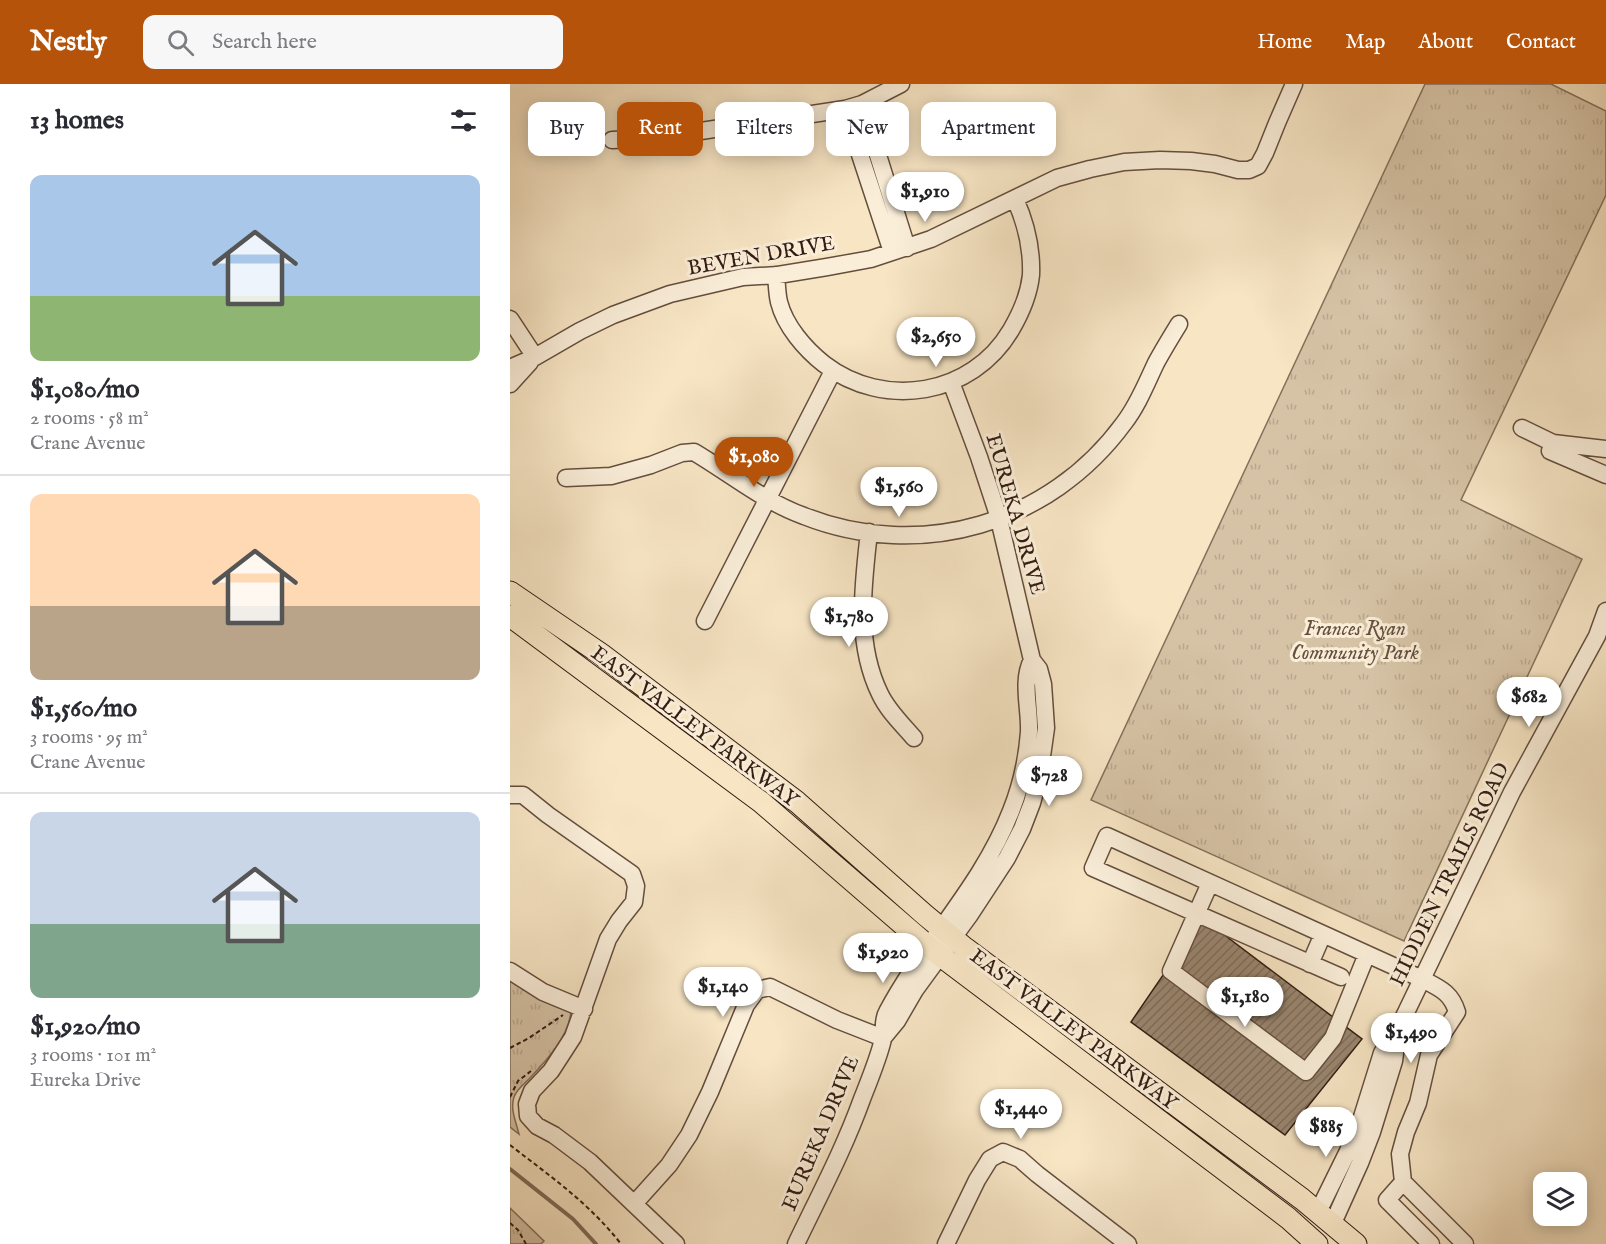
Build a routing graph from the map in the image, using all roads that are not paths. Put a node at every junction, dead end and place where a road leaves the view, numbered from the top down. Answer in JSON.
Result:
{"nodes":[{"id":1,"x":901,"y":84,"type":"edge"},
{"id":2,"x":1294,"y":84,"type":"edge"},
{"id":3,"x":866,"y":102,"type":"edge"},
{"id":4,"x":826,"y":112,"type":"edge"},
{"id":5,"x":612,"y":141,"type":"dead end"},
{"id":6,"x":863,"y":156,"type":"edge"},
{"id":7,"x":876,"y":156,"type":"edge"},
{"id":8,"x":1015,"y":200,"type":"junction"},
{"id":9,"x":900,"y":250,"type":"junction"},
{"id":10,"x":776,"y":275,"type":"junction"},
{"id":11,"x":510,"y":319,"type":"edge"},
{"id":12,"x":1179,"y":324,"type":"dead end"},
{"id":13,"x":535,"y":357,"type":"junction"},
{"id":14,"x":510,"y":368,"type":"edge"},
{"id":15,"x":833,"y":371,"type":"junction"},
{"id":16,"x":951,"y":382,"type":"junction"},
{"id":17,"x":510,"y":384,"type":"edge"},
{"id":18,"x":1522,"y":428,"type":"dead end"},
{"id":19,"x":1551,"y":447,"type":"junction"},
{"id":20,"x":1606,"y":449,"type":"edge"},
{"id":21,"x":1606,"y":475,"type":"edge"},
{"id":22,"x":566,"y":478,"type":"dead end"},
{"id":23,"x":767,"y":499,"type":"junction"},
{"id":24,"x":999,"y":519,"type":"junction"},
{"id":25,"x":869,"y":532,"type":"junction"},
{"id":26,"x":510,"y":592,"type":"edge"},
{"id":27,"x":1606,"y":611,"type":"edge"},
{"id":28,"x":510,"y":616,"type":"edge"},
{"id":29,"x":705,"y":621,"type":"dead end"},
{"id":30,"x":914,"y":738,"type":"dead end"},
{"id":31,"x":510,"y":795,"type":"edge"},
{"id":32,"x":1210,"y":883,"type":"junction"},
{"id":33,"x":1197,"y":914,"type":"junction"},
{"id":34,"x":948,"y":933,"type":"junction"},
{"id":35,"x":1323,"y":934,"type":"junction"},
{"id":36,"x":935,"y":951,"type":"junction"},
{"id":37,"x":1367,"y":954,"type":"junction"},
{"id":38,"x":1310,"y":964,"type":"junction"},
{"id":39,"x":510,"y":971,"type":"edge"},
{"id":40,"x":1341,"y":977,"type":"dead end"},
{"id":41,"x":1422,"y":979,"type":"junction"},
{"id":42,"x":584,"y":1009,"type":"junction"},
{"id":43,"x":884,"y":1038,"type":"junction"},
{"id":44,"x":1403,"y":1182,"type":"junction"},
{"id":45,"x":634,"y":1204,"type":"junction"},
{"id":46,"x":1326,"y":1218,"type":"junction"},
{"id":47,"x":1450,"y":1230,"type":"junction"},
{"id":48,"x":1312,"y":1242,"type":"edge"},
{"id":49,"x":676,"y":1244,"type":"edge"},
{"id":50,"x":796,"y":1244,"type":"edge"},
{"id":51,"x":946,"y":1244,"type":"edge"},
{"id":52,"x":1128,"y":1244,"type":"edge"},
{"id":53,"x":1356,"y":1244,"type":"edge"},
{"id":54,"x":1431,"y":1244,"type":"edge"},
{"id":55,"x":1436,"y":1244,"type":"edge"},
{"id":56,"x":1465,"y":1244,"type":"edge"}],
"edges":[{"from":1,"to":3,"type":"street"},
{"from":2,"to":8,"type":"street","name":"BEVEN DRIVE"},
{"from":4,"to":5,"type":"street"},
{"from":6,"to":9,"type":"street"},
{"from":7,"to":9,"type":"street"},
{"from":8,"to":9,"type":"street","name":"BEVEN DRIVE"},
{"from":8,"to":16,"type":"street"},
{"from":9,"to":10,"type":"street","name":"BEVEN DRIVE"},
{"from":10,"to":13,"type":"street","name":"BEVEN DRIVE"},
{"from":10,"to":15,"type":"street"},
{"from":11,"to":13,"type":"street"},
{"from":12,"to":24,"type":"street"},
{"from":13,"to":14,"type":"street","name":"BEVEN DRIVE"},
{"from":13,"to":17,"type":"street","name":"BEVEN DRIVE"},
{"from":15,"to":16,"type":"street"},
{"from":15,"to":23,"type":"street"},
{"from":16,"to":24,"type":"street","name":"EUREKA DRIVE"},
{"from":18,"to":19,"type":"street"},
{"from":19,"to":20,"type":"street"},
{"from":19,"to":21,"type":"street"},
{"from":22,"to":23,"type":"street"},
{"from":23,"to":25,"type":"street"},
{"from":23,"to":29,"type":"street"},
{"from":24,"to":25,"type":"street"},
{"from":24,"to":34,"type":"street","name":"EUREKA DRIVE"},
{"from":25,"to":30,"type":"street"},
{"from":26,"to":34,"type":"main road","name":"EAST VALLEY PARKWAY"},
{"from":27,"to":41,"type":"street","name":"HIDDEN TRAILS ROAD"},
{"from":28,"to":36,"type":"main road","name":"EAST VALLEY PARKWAY"},
{"from":31,"to":42,"type":"street"},
{"from":32,"to":33,"type":"street"},
{"from":32,"to":33,"type":"street"},
{"from":32,"to":35,"type":"street"},
{"from":33,"to":37,"type":"street"},
{"from":33,"to":38,"type":"street"},
{"from":34,"to":36,"type":"street","name":"EUREKA DRIVE"},
{"from":34,"to":46,"type":"main road","name":"EAST VALLEY PARKWAY"},
{"from":35,"to":37,"type":"street"},
{"from":35,"to":38,"type":"street"},
{"from":36,"to":43,"type":"street","name":"EUREKA DRIVE"},
{"from":36,"to":48,"type":"main road","name":"EAST VALLEY PARKWAY"},
{"from":37,"to":41,"type":"street"},
{"from":38,"to":40,"type":"street"},
{"from":39,"to":42,"type":"street"},
{"from":41,"to":44,"type":"street"},
{"from":41,"to":46,"type":"street","name":"HIDDEN TRAILS ROAD"},
{"from":42,"to":45,"type":"street"},
{"from":43,"to":45,"type":"street"},
{"from":43,"to":50,"type":"street","name":"EUREKA DRIVE"},
{"from":44,"to":47,"type":"street"},
{"from":44,"to":54,"type":"street"},
{"from":45,"to":49,"type":"street"},
{"from":46,"to":48,"type":"main road"},
{"from":46,"to":53,"type":"main road","name":"EAST VALLEY PARKWAY"},
{"from":47,"to":55,"type":"street"},
{"from":47,"to":56,"type":"street"},
{"from":51,"to":52,"type":"street"}]}
